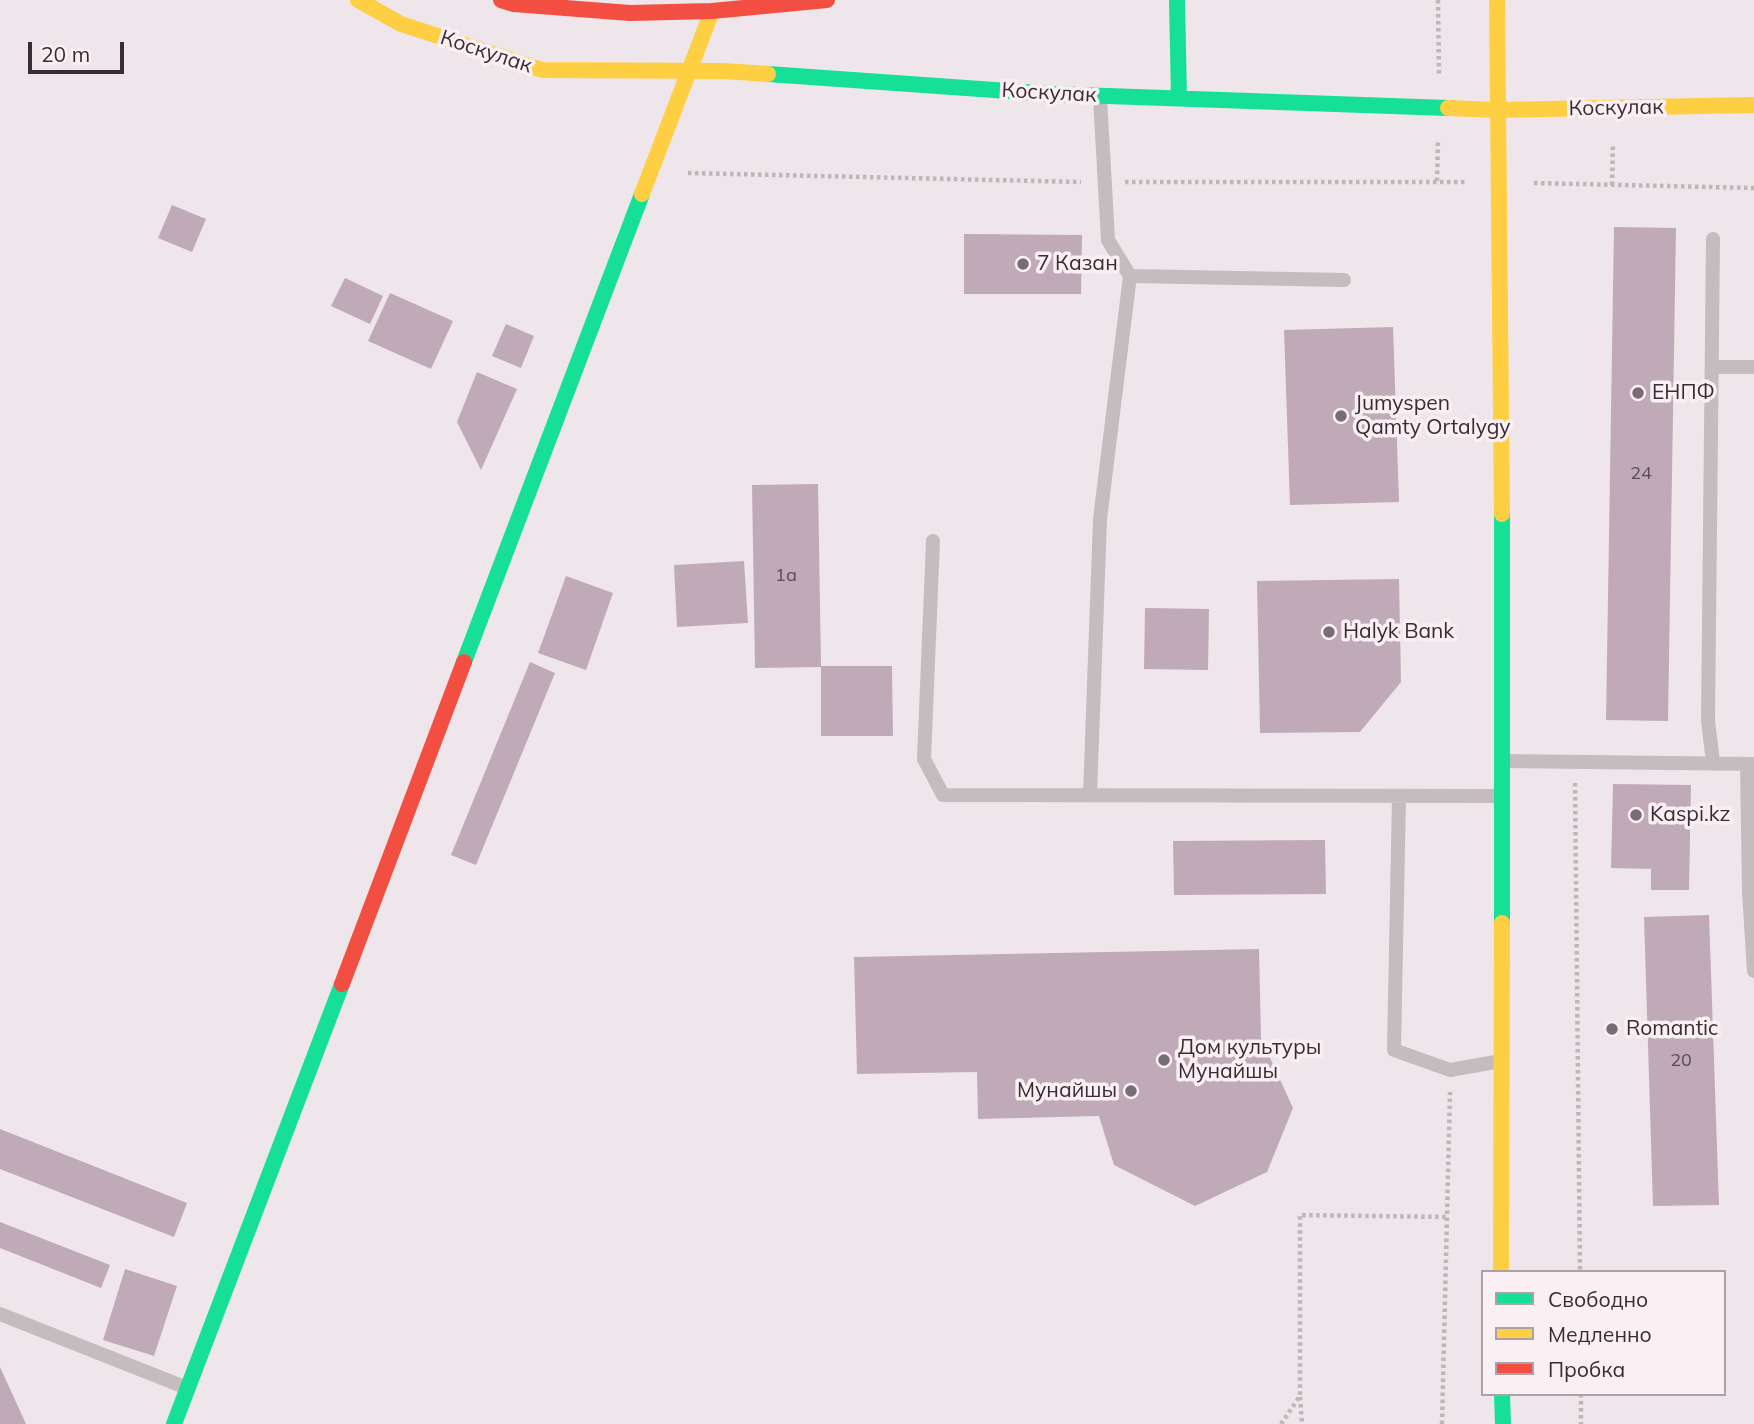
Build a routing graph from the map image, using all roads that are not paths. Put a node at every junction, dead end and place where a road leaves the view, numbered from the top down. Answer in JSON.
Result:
{"nodes":[{"id":1,"x":358,"y":0,"type":"edge"},
{"id":2,"x":501,"y":0,"type":"edge"},
{"id":3,"x":827,"y":0,"type":"edge"},
{"id":4,"x":1177,"y":0,"type":"edge"},
{"id":5,"x":1497,"y":0,"type":"edge"},
{"id":6,"x":781,"y":2,"type":"edge"},
{"id":7,"x":540,"y":3,"type":"edge"},
{"id":8,"x":712,"y":11,"type":"junction"},
{"id":9,"x":690,"y":70,"type":"junction"},
{"id":10,"x":1100,"y":95,"type":"junction"},
{"id":11,"x":1179,"y":98,"type":"junction"},
{"id":12,"x":1754,"y":105,"type":"edge"},
{"id":13,"x":1497,"y":110,"type":"junction"},
{"id":14,"x":1713,"y":239,"type":"dead end"},
{"id":15,"x":1130,"y":276,"type":"junction"},
{"id":16,"x":1344,"y":280,"type":"dead end"},
{"id":17,"x":1754,"y":367,"type":"edge"},
{"id":18,"x":1712,"y":368,"type":"junction"},
{"id":19,"x":933,"y":541,"type":"dead end"},
{"id":20,"x":1503,"y":761,"type":"junction"},
{"id":21,"x":1713,"y":762,"type":"junction"},
{"id":22,"x":1751,"y":764,"type":"edge"},
{"id":23,"x":1090,"y":795,"type":"junction"},
{"id":24,"x":1399,"y":796,"type":"junction"},
{"id":25,"x":1502,"y":796,"type":"junction"},
{"id":26,"x":1752,"y":892,"type":"edge"},
{"id":27,"x":1754,"y":971,"type":"edge"},
{"id":28,"x":1502,"y":1061,"type":"junction"},
{"id":29,"x":1501,"y":1270,"type":"edge"},
{"id":30,"x":0,"y":1314,"type":"edge"},
{"id":31,"x":187,"y":1388,"type":"junction"},
{"id":32,"x":1502,"y":1396,"type":"edge"},
{"id":33,"x":174,"y":1424,"type":"edge"},
{"id":34,"x":1503,"y":1424,"type":"edge"}],
"edges":[{"from":1,"to":9,"type":"street","name":"Коскулак"},
{"from":2,"to":7,"type":"street"},
{"from":3,"to":6,"type":"street"},
{"from":4,"to":11,"type":"street"},
{"from":5,"to":13,"type":"street"},
{"from":6,"to":8,"type":"street"},
{"from":7,"to":8,"type":"street"},
{"from":8,"to":9,"type":"street"},
{"from":9,"to":10,"type":"street","name":"Коскулак"},
{"from":9,"to":31,"type":"street"},
{"from":10,"to":11,"type":"street","name":"Коскулак"},
{"from":10,"to":15,"type":"lane"},
{"from":11,"to":13,"type":"street","name":"Коскулак"},
{"from":12,"to":13,"type":"street","name":"Коскулак"},
{"from":13,"to":20,"type":"street"},
{"from":14,"to":18,"type":"lane"},
{"from":15,"to":16,"type":"lane"},
{"from":15,"to":23,"type":"lane"},
{"from":17,"to":18,"type":"lane"},
{"from":18,"to":21,"type":"lane"},
{"from":19,"to":23,"type":"lane"},
{"from":20,"to":21,"type":"lane"},
{"from":20,"to":25,"type":"street"},
{"from":21,"to":22,"type":"lane"},
{"from":22,"to":26,"type":"lane"},
{"from":23,"to":24,"type":"lane"},
{"from":24,"to":25,"type":"lane"},
{"from":24,"to":28,"type":"lane"},
{"from":25,"to":28,"type":"street"},
{"from":26,"to":27,"type":"lane"},
{"from":28,"to":29,"type":"street"},
{"from":30,"to":31,"type":"lane"},
{"from":31,"to":33,"type":"street"},
{"from":32,"to":34,"type":"street"}]}
